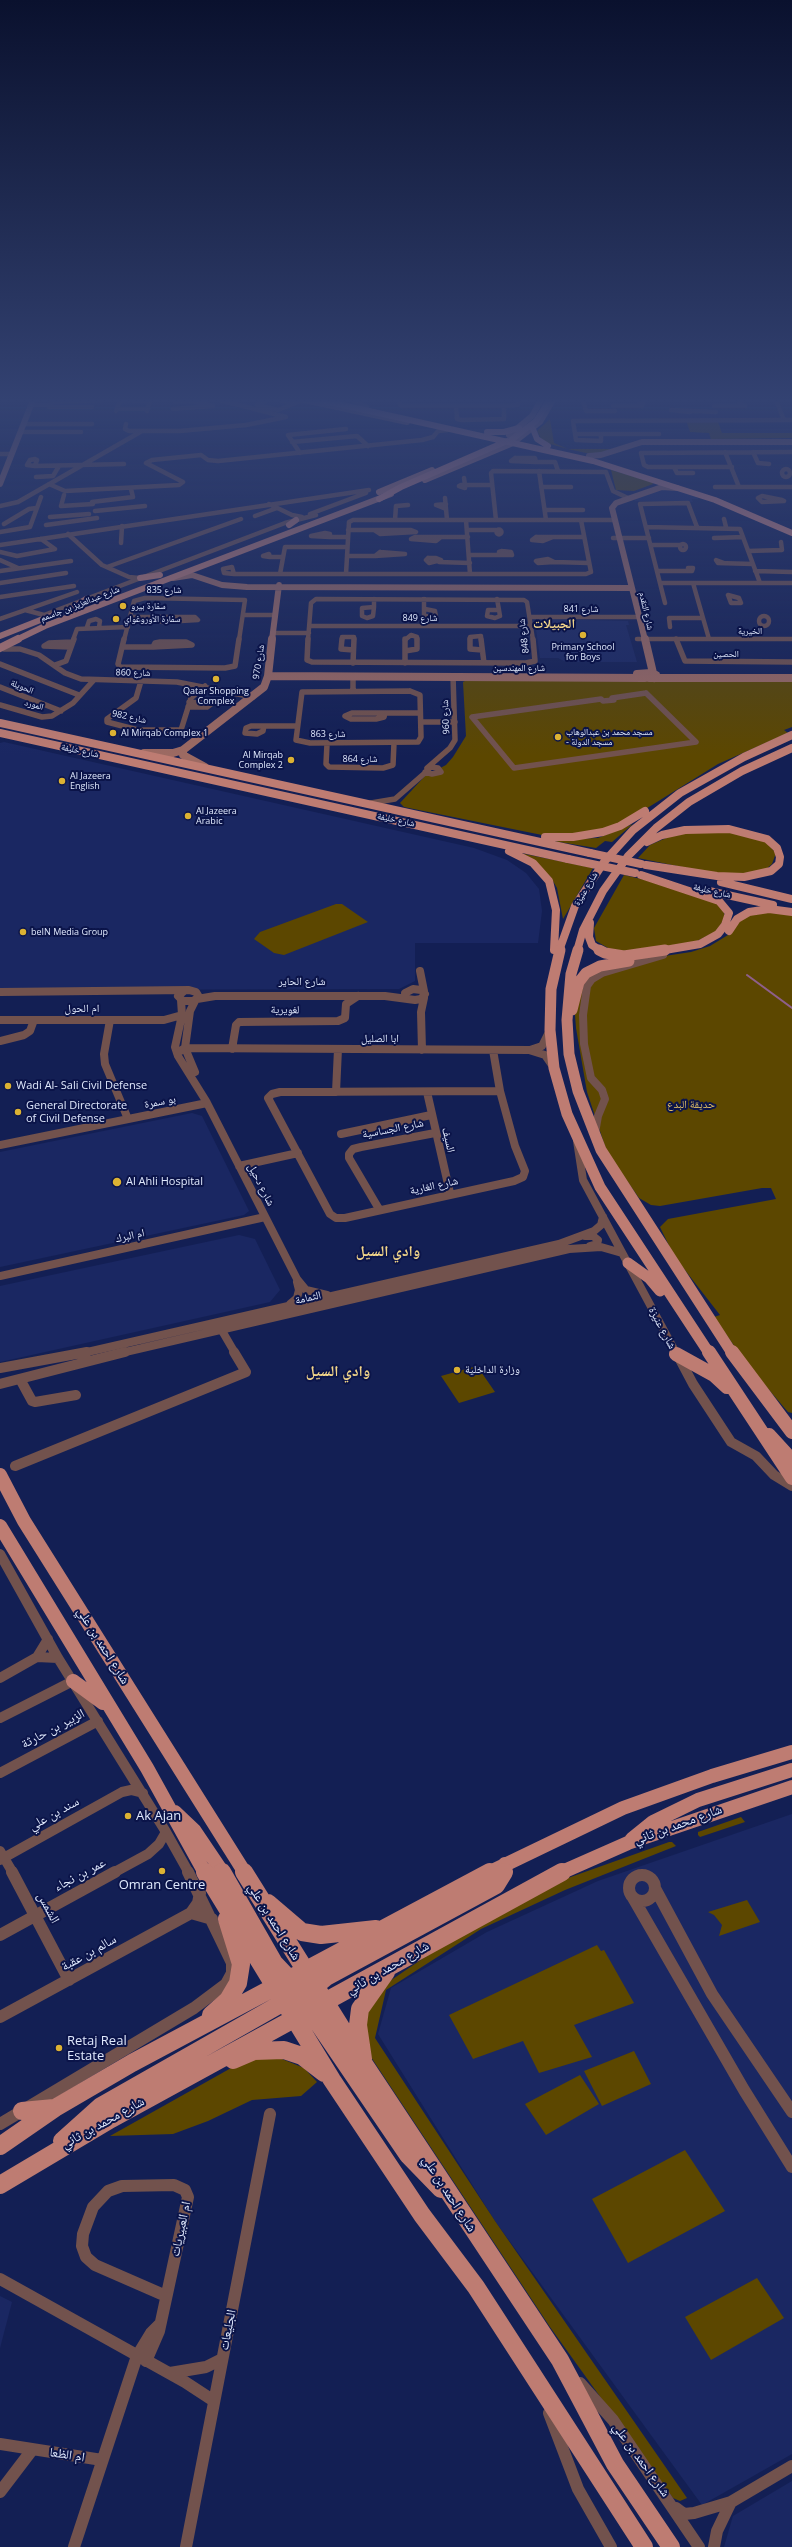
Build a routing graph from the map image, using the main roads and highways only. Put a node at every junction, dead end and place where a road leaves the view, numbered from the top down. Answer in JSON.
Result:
{"nodes":[{"id":1,"x":293,"y":519,"type":"edge"},
{"id":2,"x":302,"y":519,"type":"edge"},
{"id":3,"x":327,"y":519,"type":"edge"},
{"id":4,"x":761,"y":519,"type":"edge"},
{"id":5,"x":768,"y":519,"type":"edge"},
{"id":6,"x":289,"y":525,"type":"junction"},
{"id":7,"x":792,"y":528,"type":"edge"},
{"id":8,"x":792,"y":533,"type":"edge"},
{"id":9,"x":160,"y":575,"type":"junction"},
{"id":10,"x":140,"y":578,"type":"road end"},
{"id":11,"x":87,"y":598,"type":"road end"},
{"id":12,"x":74,"y":607,"type":"junction"},
{"id":13,"x":0,"y":636,"type":"edge"},
{"id":14,"x":1,"y":649,"type":"edge"},
{"id":15,"x":0,"y":723,"type":"edge"},
{"id":16,"x":0,"y":728,"type":"edge"},
{"id":17,"x":0,"y":733,"type":"edge"},
{"id":18,"x":792,"y":735,"type":"edge"},
{"id":19,"x":0,"y":736,"type":"edge"},
{"id":20,"x":32,"y":741,"type":"junction"},
{"id":21,"x":83,"y":741,"type":"junction"},
{"id":22,"x":792,"y":748,"type":"edge"},
{"id":23,"x":680,"y":793,"type":"junction"},
{"id":24,"x":467,"y":824,"type":"junction"},
{"id":25,"x":456,"y":834,"type":"junction"},
{"id":26,"x":630,"y":854,"type":"junction"},
{"id":27,"x":644,"y":865,"type":"junction"},
{"id":28,"x":638,"y":874,"type":"junction"},
{"id":29,"x":792,"y":899,"type":"edge"},
{"id":30,"x":593,"y":908,"type":"junction"},
{"id":31,"x":792,"y":910,"type":"edge"},
{"id":32,"x":556,"y":961,"type":"junction"},
{"id":33,"x":567,"y":1020,"type":"junction"},
{"id":34,"x":625,"y":1258,"type":"road end"},
{"id":35,"x":672,"y":1296,"type":"junction"},
{"id":36,"x":676,"y":1354,"type":"road end"},
{"id":37,"x":736,"y":1392,"type":"junction"},
{"id":38,"x":761,"y":1430,"type":"junction"},
{"id":39,"x":792,"y":1432,"type":"edge"},
{"id":40,"x":792,"y":1460,"type":"edge"},
{"id":41,"x":0,"y":1476,"type":"edge"},
{"id":42,"x":792,"y":1478,"type":"edge"},
{"id":43,"x":0,"y":1526,"type":"edge"},
{"id":44,"x":74,"y":1681,"type":"road end"},
{"id":45,"x":112,"y":1710,"type":"junction"},
{"id":46,"x":792,"y":1752,"type":"edge"},
{"id":47,"x":792,"y":1770,"type":"edge"},
{"id":48,"x":792,"y":1787,"type":"edge"},
{"id":49,"x":167,"y":1805,"type":"junction"},
{"id":50,"x":628,"y":1843,"type":"junction"},
{"id":51,"x":505,"y":1864,"type":"junction"},
{"id":52,"x":254,"y":1890,"type":"junction"},
{"id":53,"x":222,"y":1903,"type":"junction"},
{"id":54,"x":385,"y":1928,"type":"junction"},
{"id":55,"x":389,"y":1968,"type":"junction"},
{"id":56,"x":305,"y":1970,"type":"junction"},
{"id":57,"x":299,"y":1995,"type":"junction"},
{"id":58,"x":294,"y":2019,"type":"junction"},
{"id":59,"x":197,"y":2027,"type":"junction"},
{"id":60,"x":364,"y":2064,"type":"junction"},
{"id":61,"x":196,"y":2071,"type":"junction"},
{"id":62,"x":332,"y":2080,"type":"junction"},
{"id":63,"x":55,"y":2108,"type":"junction"},
{"id":64,"x":22,"y":2111,"type":"road end"},
{"id":65,"x":0,"y":2146,"type":"edge"},
{"id":66,"x":44,"y":2157,"type":"junction"},
{"id":67,"x":0,"y":2185,"type":"edge"},
{"id":68,"x":449,"y":2195,"type":"junction"},
{"id":69,"x":644,"y":2547,"type":"edge"},
{"id":70,"x":671,"y":2547,"type":"edge"}],
"edges":[{"from":1,"to":6,"type":"main road"},
{"from":2,"to":6,"type":"main road","name":"شارع عبدالعزيز بن جاسمم"},
{"from":3,"to":14,"type":"main road","name":"شارع عبدالعزيز بن جاسمم"},
{"from":4,"to":8,"type":"highway"},
{"from":5,"to":7,"type":"highway"},
{"from":6,"to":9,"type":"main road","name":"شارع عبدالعزيز بن جاسمم"},
{"from":9,"to":10,"type":"main road"},
{"from":9,"to":12,"type":"main road","name":"شارع عبدالعزيز بن جاسمم"},
{"from":11,"to":12,"type":"main road"},
{"from":12,"to":13,"type":"main road","name":"شارع عبدالعزيز بن جاسمم"},
{"from":15,"to":21,"type":"main road","name":"شارع خليفة"},
{"from":16,"to":21,"type":"main road"},
{"from":17,"to":20,"type":"main road","name":"شارع خليفة"},
{"from":18,"to":23,"type":"main road","name":"شارع عنيزة"},
{"from":19,"to":20,"type":"main road"},
{"from":20,"to":25,"type":"main road","name":"شارع خليفة"},
{"from":21,"to":24,"type":"main road","name":"شارع خليفة"},
{"from":22,"to":26,"type":"main road","name":"شارع عنيزة"},
{"from":23,"to":24,"type":"main road"},
{"from":23,"to":32,"type":"main road","name":"شارع عنيزة"},
{"from":24,"to":27,"type":"main road","name":"شارع خليفة","bridge":true},
{"from":25,"to":28,"type":"main road","name":"شارع خليفة","bridge":true},
{"from":25,"to":32,"type":"main road"},
{"from":26,"to":27,"type":"main road"},
{"from":26,"to":30,"type":"main road","name":"شارع عنيزة"},
{"from":27,"to":29,"type":"main road","name":"شارع خليفة"},
{"from":28,"to":30,"type":"main road"},
{"from":28,"to":31,"type":"main road","name":"شارع خليفة"},
{"from":30,"to":33,"type":"main road","name":"شارع عنيزة"},
{"from":31,"to":33,"type":"main road"},
{"from":32,"to":35,"type":"main road","name":"شارع عنيزة"},
{"from":33,"to":39,"type":"main road","name":"شارع عنيزة"},
{"from":34,"to":35,"type":"main road"},
{"from":35,"to":37,"type":"main road","name":"شارع عنيزة"},
{"from":36,"to":37,"type":"main road"},
{"from":37,"to":38,"type":"main road","name":"شارع عنيزة"},
{"from":38,"to":40,"type":"main road"},
{"from":38,"to":42,"type":"main road","name":"شارع عنيزة"},
{"from":41,"to":52,"type":"main road","name":"شارع احمد بن علي"},
{"from":43,"to":45,"type":"main road","name":"شارع احمد بن علي"},
{"from":44,"to":45,"type":"main road"},
{"from":45,"to":49,"type":"main road","name":"شارع احمد بن علي"},
{"from":46,"to":51,"type":"main road"},
{"from":47,"to":50,"type":"main road"},
{"from":48,"to":50,"type":"main road","name":"شارع محمد بن ثاني"},
{"from":49,"to":53,"type":"main road","name":"شارع احمد بن علي"},
{"from":49,"to":57,"type":"main road"},
{"from":50,"to":55,"type":"main road","name":"شارع محمد بن ثاني"},
{"from":51,"to":54,"type":"main road"},
{"from":51,"to":57,"type":"main road"},
{"from":52,"to":54,"type":"main road"},
{"from":52,"to":56,"type":"main road","name":"شارع احمد بن علي"},
{"from":53,"to":57,"type":"main road","name":"شارع احمد بن علي"},
{"from":53,"to":59,"type":"main road"},
{"from":54,"to":56,"type":"main road"},
{"from":55,"to":57,"type":"main road","name":"شارع محمد بن ثاني"},
{"from":55,"to":60,"type":"main road"},
{"from":56,"to":57,"type":"main road"},
{"from":57,"to":58,"type":"main road","name":"شارع محمد بن ثاني"},
{"from":57,"to":59,"type":"main road","name":"شارع محمد بن ثاني"},
{"from":57,"to":60,"type":"main road","name":"شارع احمد بن علي"},
{"from":57,"to":66,"type":"main road"},
{"from":57,"to":68,"type":"main road"},
{"from":58,"to":61,"type":"main road","name":"شارع محمد بن ثاني"},
{"from":58,"to":62,"type":"main road"},
{"from":59,"to":63,"type":"main road","name":"شارع محمد بن ثاني"},
{"from":60,"to":68,"type":"main road","name":"شارع احمد بن علي"},
{"from":61,"to":62,"type":"main road"},
{"from":61,"to":66,"type":"main road","name":"شارع محمد بن ثاني"},
{"from":62,"to":69,"type":"main road"},
{"from":63,"to":64,"type":"main road"},
{"from":63,"to":65,"type":"main road","name":"شارع محمد بن ثاني"},
{"from":66,"to":67,"type":"main road","name":"شارع محمد بن ثاني"},
{"from":68,"to":70,"type":"main road","name":"شارع احمد بن علي"}]}
